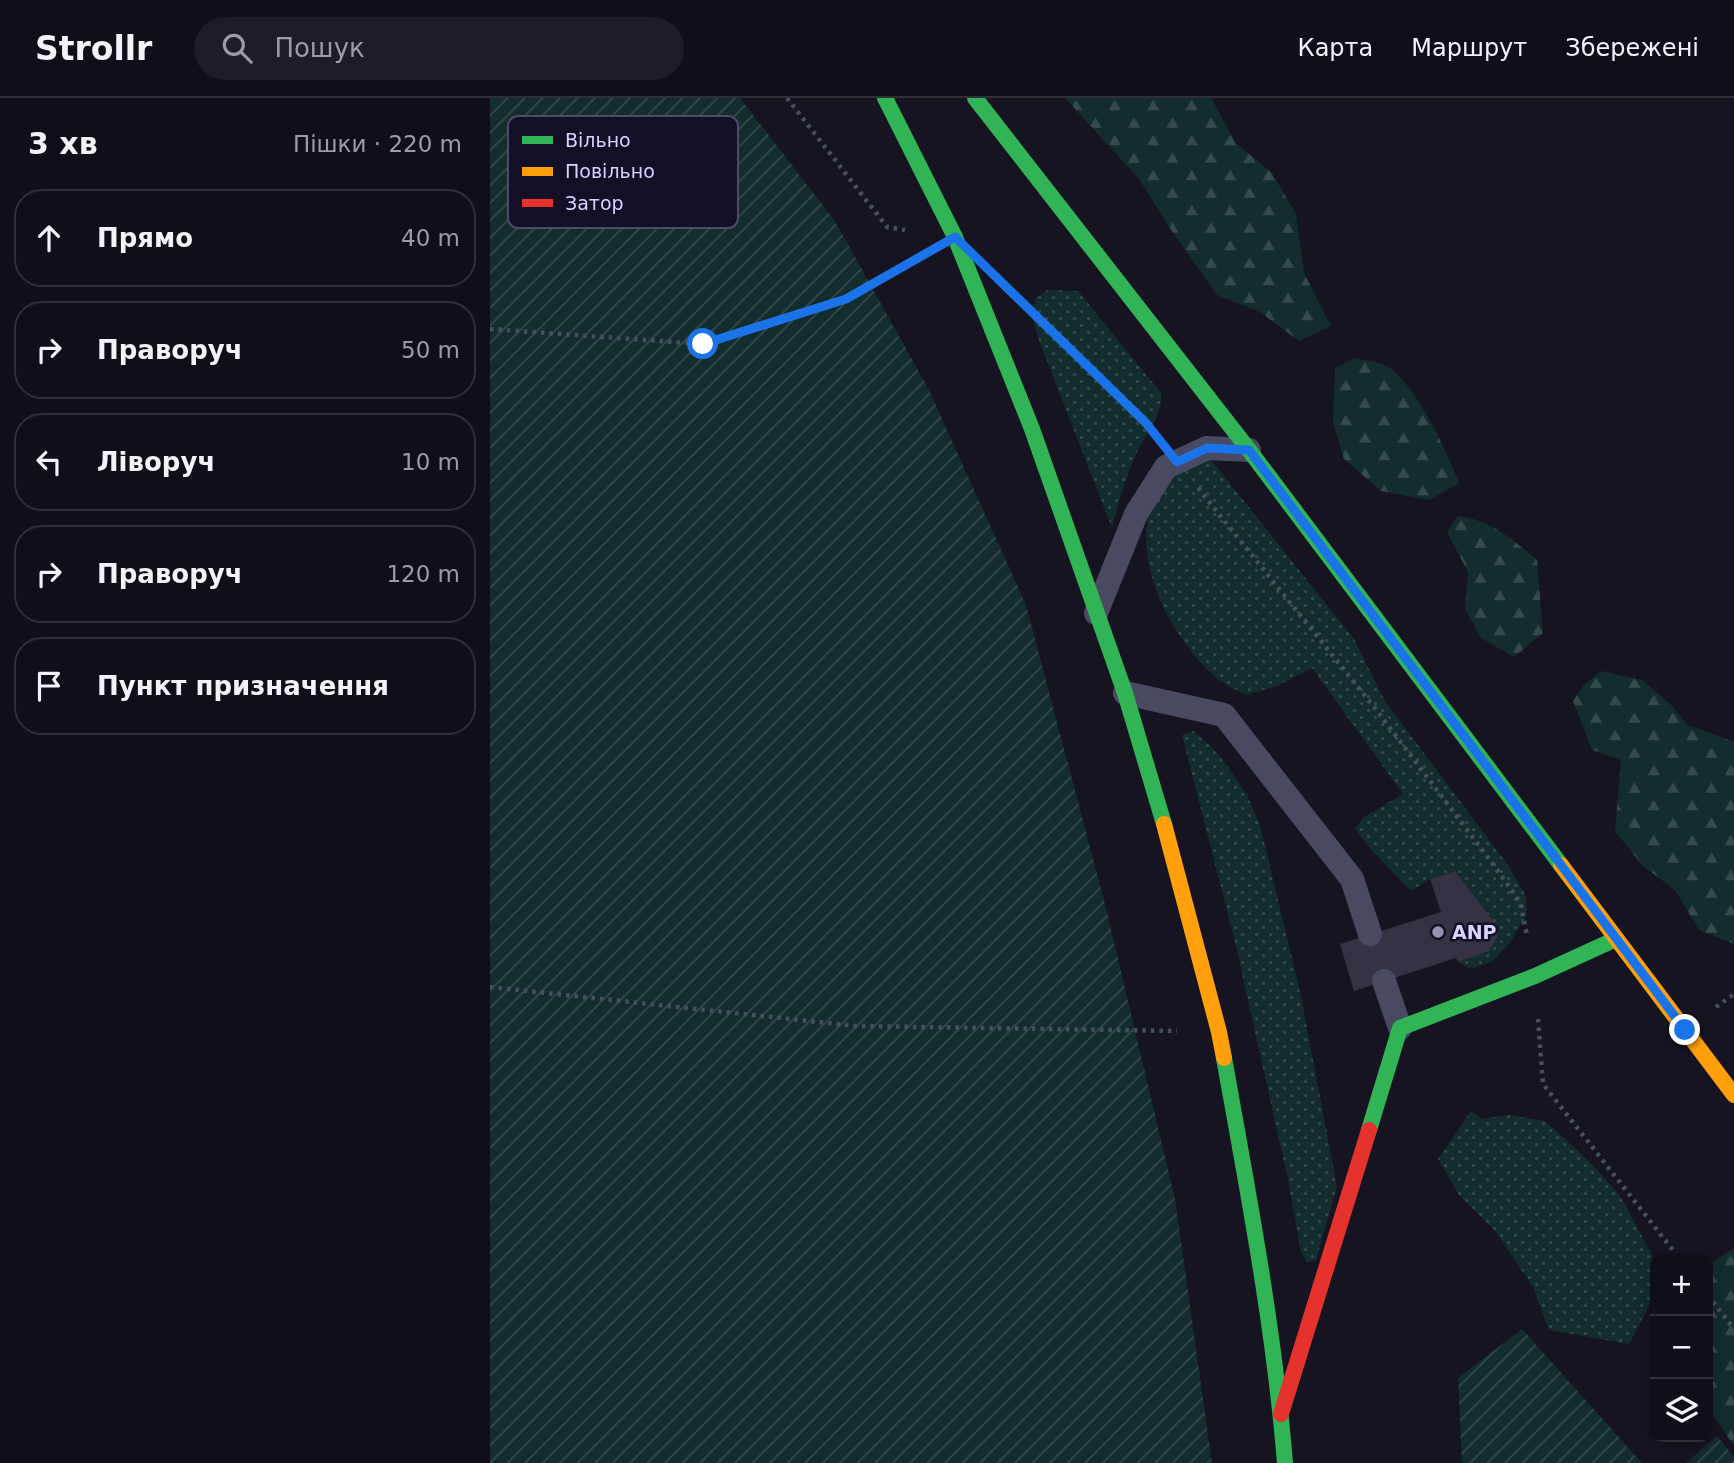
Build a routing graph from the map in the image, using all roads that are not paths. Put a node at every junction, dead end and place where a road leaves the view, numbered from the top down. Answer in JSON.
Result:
{"nodes":[{"id":1,"x":885,"y":98,"type":"edge"},
{"id":2,"x":975,"y":98,"type":"edge"},
{"id":3,"x":1249,"y":450,"type":"junction"},
{"id":4,"x":1096,"y":614,"type":"junction"},
{"id":5,"x":1125,"y":693,"type":"junction"},
{"id":6,"x":1370,"y":934,"type":"dead end"},
{"id":7,"x":1616,"y":939,"type":"junction"},
{"id":8,"x":1384,"y":981,"type":"dead end"},
{"id":9,"x":1400,"y":1028,"type":"junction"},
{"id":10,"x":1734,"y":1095,"type":"edge"},
{"id":11,"x":1281,"y":1414,"type":"junction"},
{"id":12,"x":1285,"y":1463,"type":"edge"}],
"edges":[{"from":1,"to":4,"type":"main road"},
{"from":2,"to":3,"type":"main road"},
{"from":3,"to":4,"type":"lane"},
{"from":3,"to":7,"type":"main road"},
{"from":4,"to":5,"type":"main road"},
{"from":5,"to":6,"type":"lane"},
{"from":5,"to":11,"type":"main road"},
{"from":7,"to":9,"type":"main road"},
{"from":7,"to":10,"type":"main road"},
{"from":8,"to":9,"type":"lane"},
{"from":9,"to":11,"type":"main road"},
{"from":11,"to":12,"type":"main road"}]}
